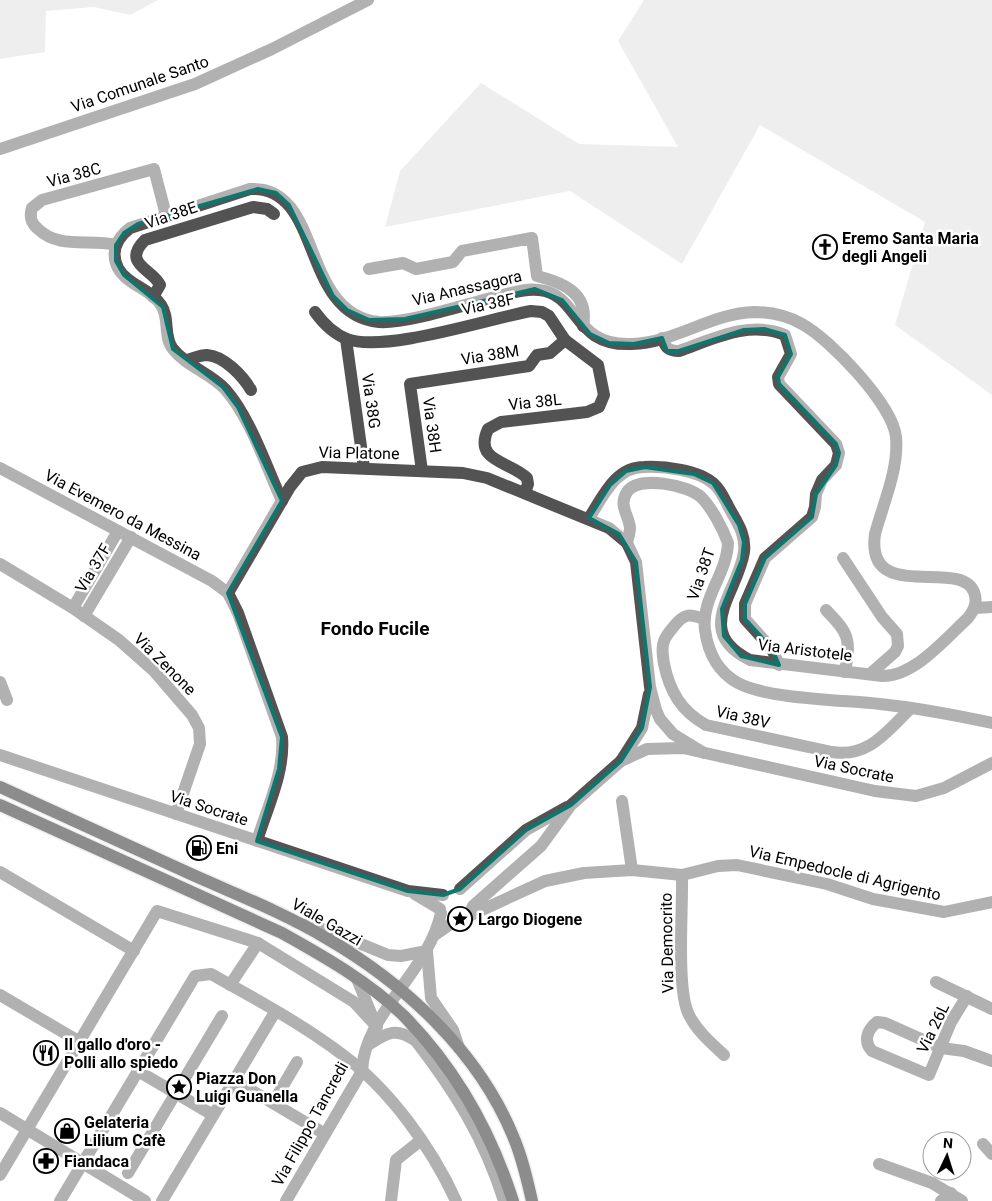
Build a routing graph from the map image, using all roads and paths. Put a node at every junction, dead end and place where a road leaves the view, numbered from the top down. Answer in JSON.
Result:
{"nodes":[{"id":1,"x":368,"y":0,"type":"edge"},
{"id":2,"x":0,"y":149,"type":"edge"},
{"id":3,"x":274,"y":214,"type":"dead end"},
{"id":4,"x":166,"y":215,"type":"junction"},
{"id":5,"x":116,"y":245,"type":"junction"},
{"id":6,"x":369,"y":269,"type":"dead end"},
{"id":7,"x":153,"y":297,"type":"junction"},
{"id":8,"x":315,"y":312,"type":"dead end"},
{"id":9,"x":583,"y":326,"type":"junction"},
{"id":10,"x":662,"y":338,"type":"junction"},
{"id":11,"x":346,"y":339,"type":"junction"},
{"id":12,"x":565,"y":340,"type":"junction"},
{"id":13,"x":187,"y":360,"type":"junction"},
{"id":14,"x":598,"y":365,"type":"joint"},
{"id":15,"x":410,"y":384,"type":"joint"},
{"id":16,"x":251,"y":390,"type":"dead end"},
{"id":17,"x":0,"y":468,"type":"edge"},
{"id":18,"x":364,"y":468,"type":"junction"},
{"id":19,"x":422,"y":471,"type":"junction"},
{"id":20,"x":525,"y":493,"type":"junction"},
{"id":21,"x":282,"y":501,"type":"junction"},
{"id":22,"x":589,"y":518,"type":"junction"},
{"id":23,"x":118,"y":531,"type":"junction"},
{"id":24,"x":131,"y":538,"type":"junction"},
{"id":25,"x":627,"y":543,"type":"junction"},
{"id":26,"x":843,"y":558,"type":"dead end"},
{"id":27,"x":0,"y":564,"type":"edge"},
{"id":28,"x":228,"y":593,"type":"junction"},
{"id":29,"x":992,"y":607,"type":"edge"},
{"id":30,"x":73,"y":608,"type":"junction"},
{"id":31,"x":975,"y":608,"type":"junction"},
{"id":32,"x":826,"y":610,"type":"dead end"},
{"id":33,"x":84,"y":616,"type":"junction"},
{"id":34,"x":704,"y":619,"type":"junction"},
{"id":35,"x":780,"y":665,"type":"junction"},
{"id":36,"x":845,"y":672,"type":"junction"},
{"id":37,"x":870,"y":674,"type":"junction"},
{"id":38,"x":0,"y":682,"type":"edge"},
{"id":39,"x":650,"y":687,"type":"junction"},
{"id":40,"x":8,"y":700,"type":"dead end"},
{"id":41,"x":911,"y":708,"type":"junction"},
{"id":42,"x":992,"y":723,"type":"edge"},
{"id":43,"x":666,"y":727,"type":"joint"},
{"id":44,"x":642,"y":728,"type":"joint"},
{"id":45,"x":704,"y":753,"type":"junction"},
{"id":46,"x":0,"y":755,"type":"edge"},
{"id":47,"x":621,"y":761,"type":"junction"},
{"id":48,"x":992,"y":763,"type":"edge"},
{"id":49,"x":0,"y":787,"type":"edge"},
{"id":50,"x":622,"y":801,"type":"dead end"},
{"id":51,"x":0,"y":805,"type":"edge"},
{"id":52,"x":571,"y":805,"type":"junction"},
{"id":53,"x":176,"y":814,"type":"junction"},
{"id":54,"x":257,"y":841,"type":"junction"},
{"id":55,"x":632,"y":870,"type":"junction"},
{"id":56,"x":0,"y":872,"type":"edge"},
{"id":57,"x":682,"y":875,"type":"junction"},
{"id":58,"x":460,"y":889,"type":"junction"},
{"id":59,"x":408,"y":891,"type":"junction"},
{"id":60,"x":442,"y":894,"type":"junction"},
{"id":61,"x":992,"y":902,"type":"edge"},
{"id":62,"x":440,"y":911,"type":"junction"},
{"id":63,"x":466,"y":915,"type":"junction"},
{"id":64,"x":291,"y":919,"type":"junction"},
{"id":65,"x":436,"y":934,"type":"junction"},
{"id":66,"x":258,"y":942,"type":"junction"},
{"id":67,"x":134,"y":951,"type":"junction"},
{"id":68,"x":427,"y":951,"type":"junction"},
{"id":69,"x":358,"y":979,"type":"junction"},
{"id":70,"x":936,"y":982,"type":"dead end"},
{"id":71,"x":230,"y":985,"type":"junction"},
{"id":72,"x":401,"y":991,"type":"junction"},
{"id":73,"x":0,"y":995,"type":"edge"},
{"id":74,"x":967,"y":996,"type":"junction"},
{"id":75,"x":391,"y":1005,"type":"junction"},
{"id":76,"x":992,"y":1009,"type":"edge"},
{"id":77,"x":275,"y":1012,"type":"junction"},
{"id":78,"x":222,"y":1016,"type":"dead end"},
{"id":79,"x":377,"y":1027,"type":"junction"},
{"id":80,"x":80,"y":1042,"type":"junction"},
{"id":81,"x":366,"y":1046,"type":"junction"},
{"id":82,"x":459,"y":1048,"type":"junction"},
{"id":83,"x":941,"y":1048,"type":"junction"},
{"id":84,"x":724,"y":1055,"type":"dead end"},
{"id":85,"x":992,"y":1060,"type":"edge"},
{"id":86,"x":297,"y":1062,"type":"dead end"},
{"id":87,"x":138,"y":1071,"type":"junction"},
{"id":88,"x":362,"y":1071,"type":"junction"},
{"id":89,"x":234,"y":1080,"type":"junction"},
{"id":90,"x":175,"y":1093,"type":"junction"},
{"id":91,"x":273,"y":1102,"type":"junction"},
{"id":92,"x":0,"y":1113,"type":"edge"},
{"id":93,"x":213,"y":1116,"type":"junction"},
{"id":94,"x":27,"y":1130,"type":"junction"},
{"id":95,"x":325,"y":1134,"type":"junction"},
{"id":96,"x":420,"y":1141,"type":"junction"},
{"id":97,"x":983,"y":1144,"type":"dead end"},
{"id":98,"x":992,"y":1154,"type":"edge"},
{"id":99,"x":82,"y":1163,"type":"junction"},
{"id":100,"x":879,"y":1164,"type":"dead end"},
{"id":101,"x":128,"y":1173,"type":"dead end"},
{"id":102,"x":0,"y":1175,"type":"edge"},
{"id":103,"x":951,"y":1198,"type":"edge"},
{"id":104,"x":60,"y":1201,"type":"edge"},
{"id":105,"x":145,"y":1201,"type":"edge"},
{"id":106,"x":162,"y":1201,"type":"edge"},
{"id":107,"x":286,"y":1201,"type":"edge"},
{"id":108,"x":391,"y":1201,"type":"edge"},
{"id":109,"x":456,"y":1201,"type":"edge"},
{"id":110,"x":504,"y":1201,"type":"edge"},
{"id":111,"x":513,"y":1201,"type":"edge"},
{"id":112,"x":532,"y":1201,"type":"edge"}],
"edges":[{"from":1,"to":2,"type":"street","name":"Via Comunale Santo"},
{"from":3,"to":7,"type":"street","name":"Via 38E"},
{"from":4,"to":5,"type":"street","name":"Via Anassagora"},
{"from":4,"to":5,"type":"street","name":"Via 38C"},
{"from":4,"to":9,"type":"street","name":"Via Anassagora"},
{"from":5,"to":7,"type":"street"},
{"from":6,"to":9,"type":"street"},
{"from":7,"to":13,"type":"street"},
{"from":8,"to":11,"type":"street"},
{"from":9,"to":10,"type":"street","name":"Via Anassagora"},
{"from":10,"to":31,"type":"street","name":"Via Anassagora"},
{"from":10,"to":35,"type":"street"},
{"from":11,"to":12,"type":"street","name":"Via 38F"},
{"from":11,"to":18,"type":"street","name":"Via 38G"},
{"from":12,"to":14,"type":"street","name":"Via 38F"},
{"from":12,"to":15,"type":"street","name":"Via 38M"},
{"from":13,"to":16,"type":"street"},
{"from":13,"to":21,"type":"street"},
{"from":14,"to":20,"type":"street","name":"Via 38L"},
{"from":15,"to":19,"type":"street","name":"Via 38H"},
{"from":17,"to":23,"type":"street","name":"Via Evemero da Messina"},
{"from":18,"to":19,"type":"street","name":"Via Platone"},
{"from":18,"to":21,"type":"street","name":"Via Platone"},
{"from":19,"to":20,"type":"street","name":"Via Platone"},
{"from":20,"to":22,"type":"street","name":"Via Platone"},
{"from":21,"to":28,"type":"street","name":"Via Platone"},
{"from":22,"to":25,"type":"street","name":"Via Platone"},
{"from":22,"to":35,"type":"street","name":"Via Aristotele"},
{"from":23,"to":24,"type":"street","name":"Via Evemero da Messina"},
{"from":23,"to":30,"type":"street","name":"Via 37F"},
{"from":24,"to":28,"type":"street","name":"Via Evemero da Messina"},
{"from":24,"to":33,"type":"street","name":"Via 37F"},
{"from":25,"to":34,"type":"street","name":"Via 38T"},
{"from":25,"to":39,"type":"street","name":"Via Platone"},
{"from":26,"to":37,"type":"street"},
{"from":27,"to":30,"type":"street","name":"Via Zenone"},
{"from":28,"to":54,"type":"street"},
{"from":29,"to":31,"type":"street"},
{"from":30,"to":33,"type":"street","name":"Via Zenone"},
{"from":31,"to":37,"type":"street","name":"Via Aristotele"},
{"from":32,"to":36,"type":"street"},
{"from":33,"to":53,"type":"street","name":"Via Zenone"},
{"from":34,"to":41,"type":"street","name":"Via 38T"},
{"from":34,"to":41,"type":"street","name":"Via 38V"},
{"from":35,"to":36,"type":"street","name":"Via Aristotele"},
{"from":36,"to":37,"type":"street","name":"Via Aristotele"},
{"from":38,"to":40,"type":"street"},
{"from":39,"to":43,"type":"street","name":"Via Platone"},
{"from":39,"to":44,"type":"street","name":"Via Platone"},
{"from":41,"to":42,"type":"street","name":"Via 38T"},
{"from":43,"to":45,"type":"street","name":"Via Socrate"},
{"from":44,"to":47,"type":"street","name":"Via Socrate"},
{"from":45,"to":47,"type":"street","name":"Via Socrate"},
{"from":45,"to":48,"type":"street","name":"Via Socrate"},
{"from":46,"to":53,"type":"street","name":"Via Socrate"},
{"from":47,"to":52,"type":"street","name":"Via Socrate"},
{"from":49,"to":64,"type":"main road","name":"Viale Gazzi"},
{"from":50,"to":55,"type":"street"},
{"from":51,"to":69,"type":"main road","name":"Viale Gazzi"},
{"from":52,"to":58,"type":"street"},
{"from":52,"to":63,"type":"street"},
{"from":53,"to":54,"type":"street","name":"Via Socrate"},
{"from":54,"to":59,"type":"street","name":"Via Socrate"},
{"from":55,"to":57,"type":"street","name":"Via Empedocle di Agrigento"},
{"from":55,"to":63,"type":"street","name":"Via Empedocle di Agrigento"},
{"from":56,"to":67,"type":"street"},
{"from":57,"to":61,"type":"street","name":"Via Empedocle di Agrigento"},
{"from":57,"to":84,"type":"street","name":"Via Democrito"},
{"from":58,"to":60,"type":"street"},
{"from":58,"to":63,"type":"street"},
{"from":59,"to":60,"type":"street"},
{"from":59,"to":62,"type":"street"},
{"from":60,"to":62,"type":"street"},
{"from":62,"to":63,"type":"street"},
{"from":62,"to":65,"type":"street","name":"Via Filippo Tancredi"},
{"from":63,"to":65,"type":"street"},
{"from":64,"to":68,"type":"street"},
{"from":64,"to":72,"type":"main road","name":"Viale Gazzi"},
{"from":65,"to":68,"type":"street","name":"Via Filippo Tancredi"},
{"from":66,"to":67,"type":"street"},
{"from":66,"to":71,"type":"street"},
{"from":66,"to":79,"type":"street"},
{"from":67,"to":80,"type":"street"},
{"from":68,"to":72,"type":"street","name":"Via Filippo Tancredi"},
{"from":68,"to":82,"type":"street"},
{"from":69,"to":75,"type":"main road","name":"Viale Gazzi"},
{"from":69,"to":79,"type":"street"},
{"from":70,"to":74,"type":"street"},
{"from":71,"to":77,"type":"street"},
{"from":71,"to":87,"type":"street"},
{"from":72,"to":75,"type":"street","name":"Via Filippo Tancredi"},
{"from":72,"to":82,"type":"main road","name":"Viale Gazzi"},
{"from":73,"to":80,"type":"street"},
{"from":74,"to":76,"type":"street"},
{"from":74,"to":83,"type":"street","name":"Via 26L"},
{"from":75,"to":79,"type":"street","name":"Via Filippo Tancredi"},
{"from":75,"to":111,"type":"main road","name":"Viale Gazzi"},
{"from":77,"to":88,"type":"street"},
{"from":77,"to":89,"type":"street"},
{"from":78,"to":90,"type":"street"},
{"from":79,"to":81,"type":"street","name":"Via Filippo Tancredi"},
{"from":80,"to":94,"type":"street"},
{"from":81,"to":88,"type":"street","name":"Via Filippo Tancredi"},
{"from":81,"to":110,"type":"street"},
{"from":82,"to":112,"type":"main road","name":"Viale Gazzi"},
{"from":83,"to":83,"type":"street","name":"Via 26L"},
{"from":83,"to":85,"type":"street"},
{"from":86,"to":91,"type":"street"},
{"from":87,"to":90,"type":"street"},
{"from":87,"to":99,"type":"street"},
{"from":88,"to":95,"type":"street","name":"Via Filippo Tancredi"},
{"from":88,"to":96,"type":"street"},
{"from":89,"to":91,"type":"street"},
{"from":89,"to":93,"type":"street"},
{"from":90,"to":93,"type":"street"},
{"from":90,"to":101,"type":"street"},
{"from":91,"to":95,"type":"street"},
{"from":92,"to":94,"type":"street"},
{"from":93,"to":106,"type":"street"},
{"from":94,"to":99,"type":"street"},
{"from":94,"to":102,"type":"street"},
{"from":95,"to":107,"type":"street","name":"Via Filippo Tancredi"},
{"from":96,"to":108,"type":"street"},
{"from":96,"to":109,"type":"street"},
{"from":97,"to":98,"type":"street"},
{"from":99,"to":104,"type":"street"},
{"from":99,"to":105,"type":"street"},
{"from":100,"to":103,"type":"street"}]}
